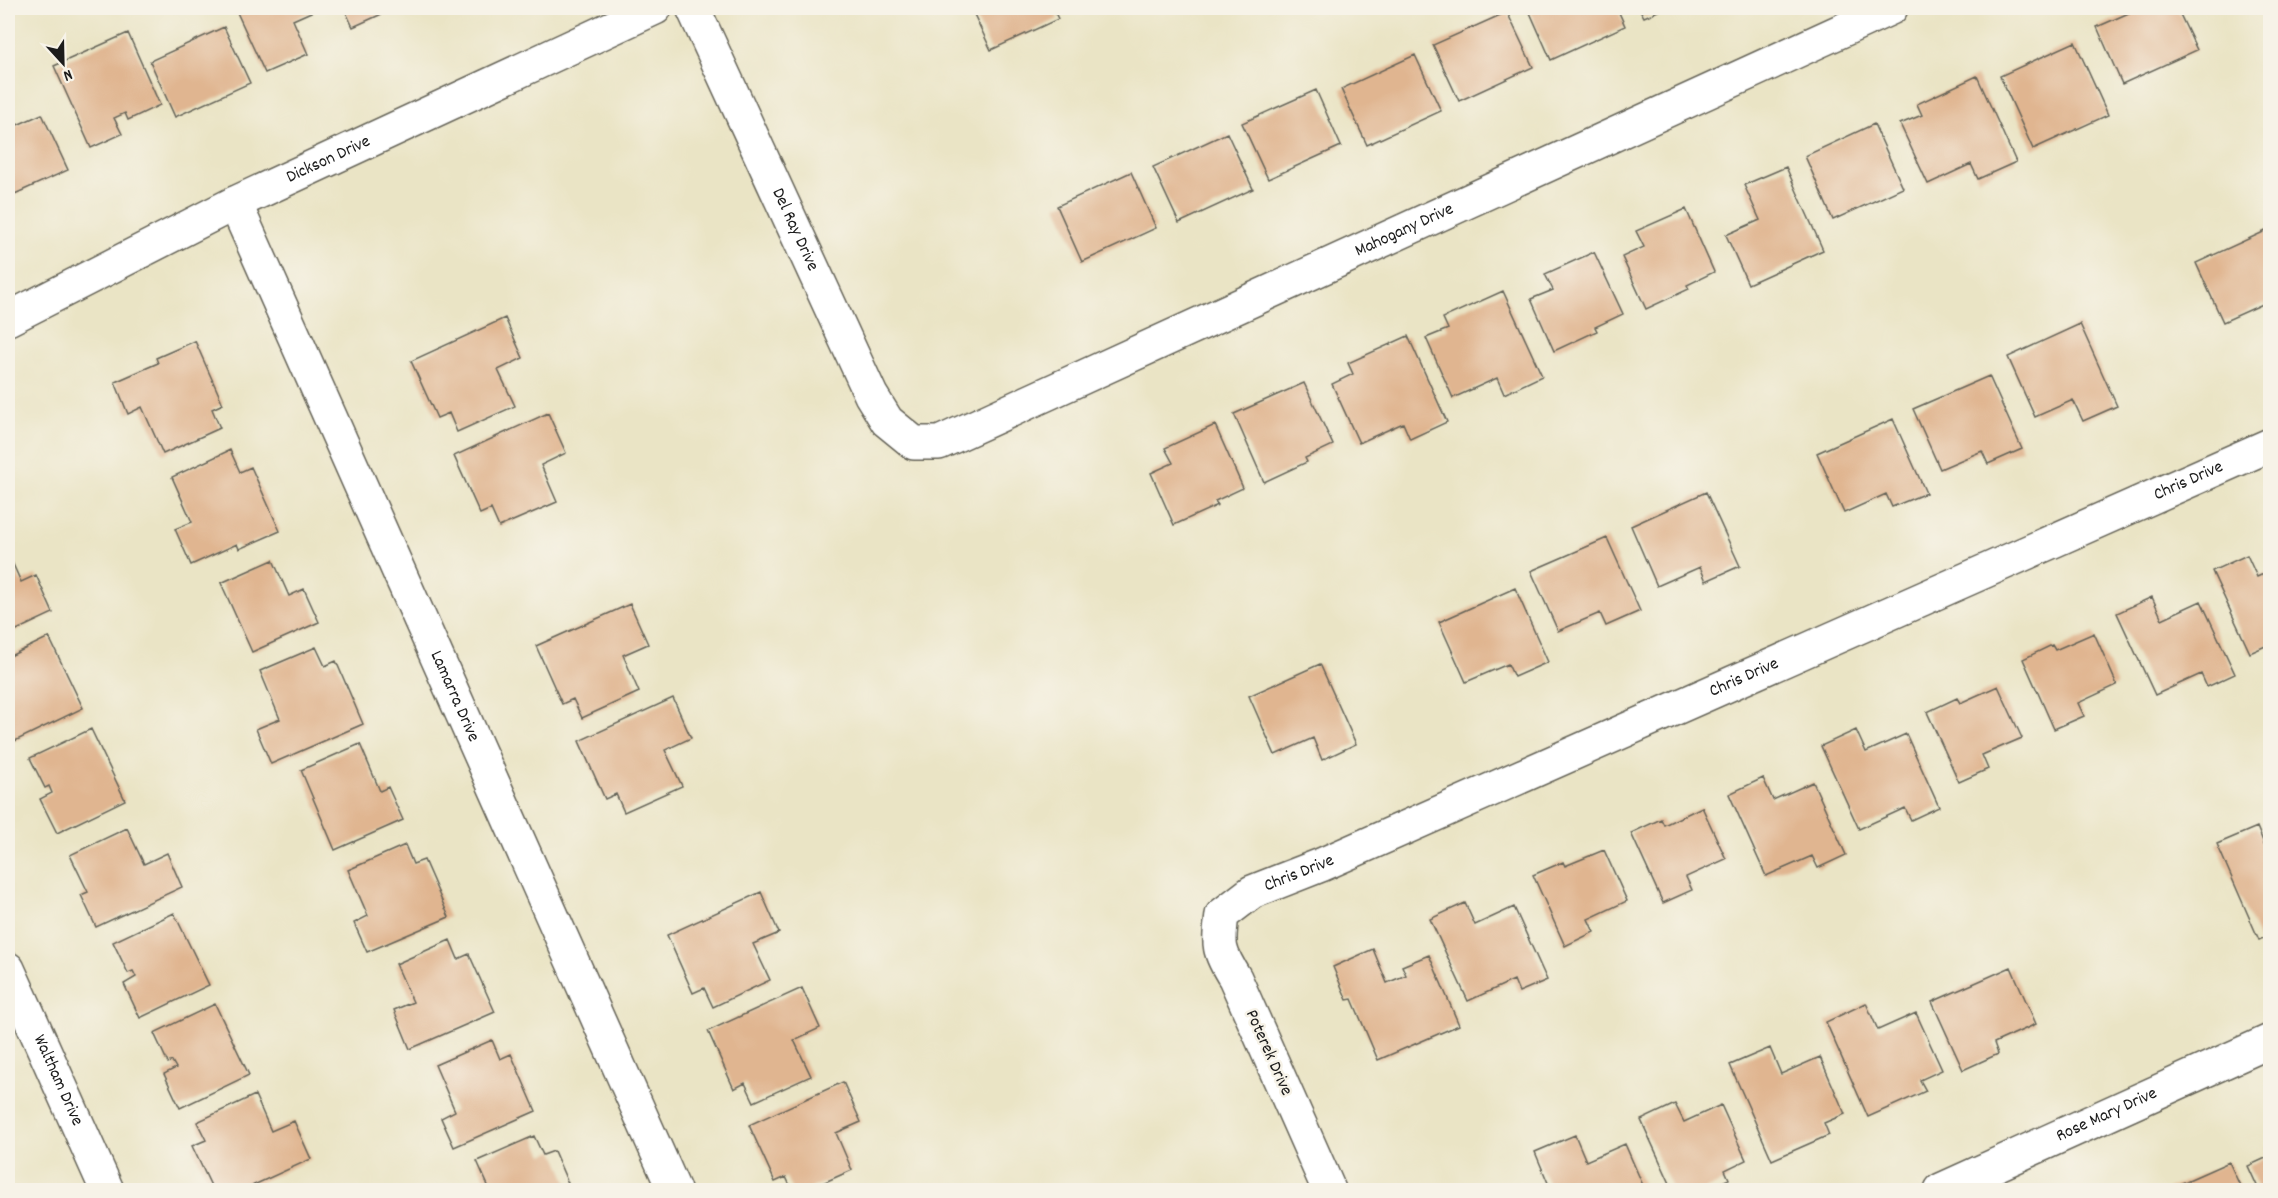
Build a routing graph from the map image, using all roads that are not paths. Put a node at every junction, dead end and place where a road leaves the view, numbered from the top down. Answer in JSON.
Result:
{"nodes":[{"id":1,"x":655,"y":8,"type":"edge"},
{"id":2,"x":693,"y":8,"type":"edge"},
{"id":3,"x":1891,"y":8,"type":"edge"},
{"id":4,"x":235,"y":202,"type":"junction"},
{"id":5,"x":8,"y":319,"type":"edge"},
{"id":6,"x":914,"y":443,"type":"joint"},
{"id":7,"x":2271,"y":445,"type":"edge"},
{"id":8,"x":1222,"y":915,"type":"joint"},
{"id":9,"x":8,"y":969,"type":"edge"},
{"id":10,"x":2271,"y":1041,"type":"edge"},
{"id":11,"x":107,"y":1191,"type":"edge"},
{"id":12,"x":674,"y":1191,"type":"edge"},
{"id":13,"x":1329,"y":1191,"type":"edge"},
{"id":14,"x":1941,"y":1191,"type":"edge"}],
"edges":[{"from":1,"to":4,"type":"street","name":"Dickson Drive"},
{"from":2,"to":6,"type":"street","name":"Del Ray Drive"},
{"from":3,"to":6,"type":"street","name":"Mahogany Drive"},
{"from":4,"to":5,"type":"street","name":"Dickson Drive"},
{"from":4,"to":12,"type":"street","name":"Lamarra Drive"},
{"from":7,"to":8,"type":"street","name":"Chris Drive"},
{"from":8,"to":13,"type":"street","name":"Poterek Drive"},
{"from":9,"to":11,"type":"street","name":"Waltham Drive"},
{"from":10,"to":14,"type":"street","name":"Rose Mary Drive"}]}
